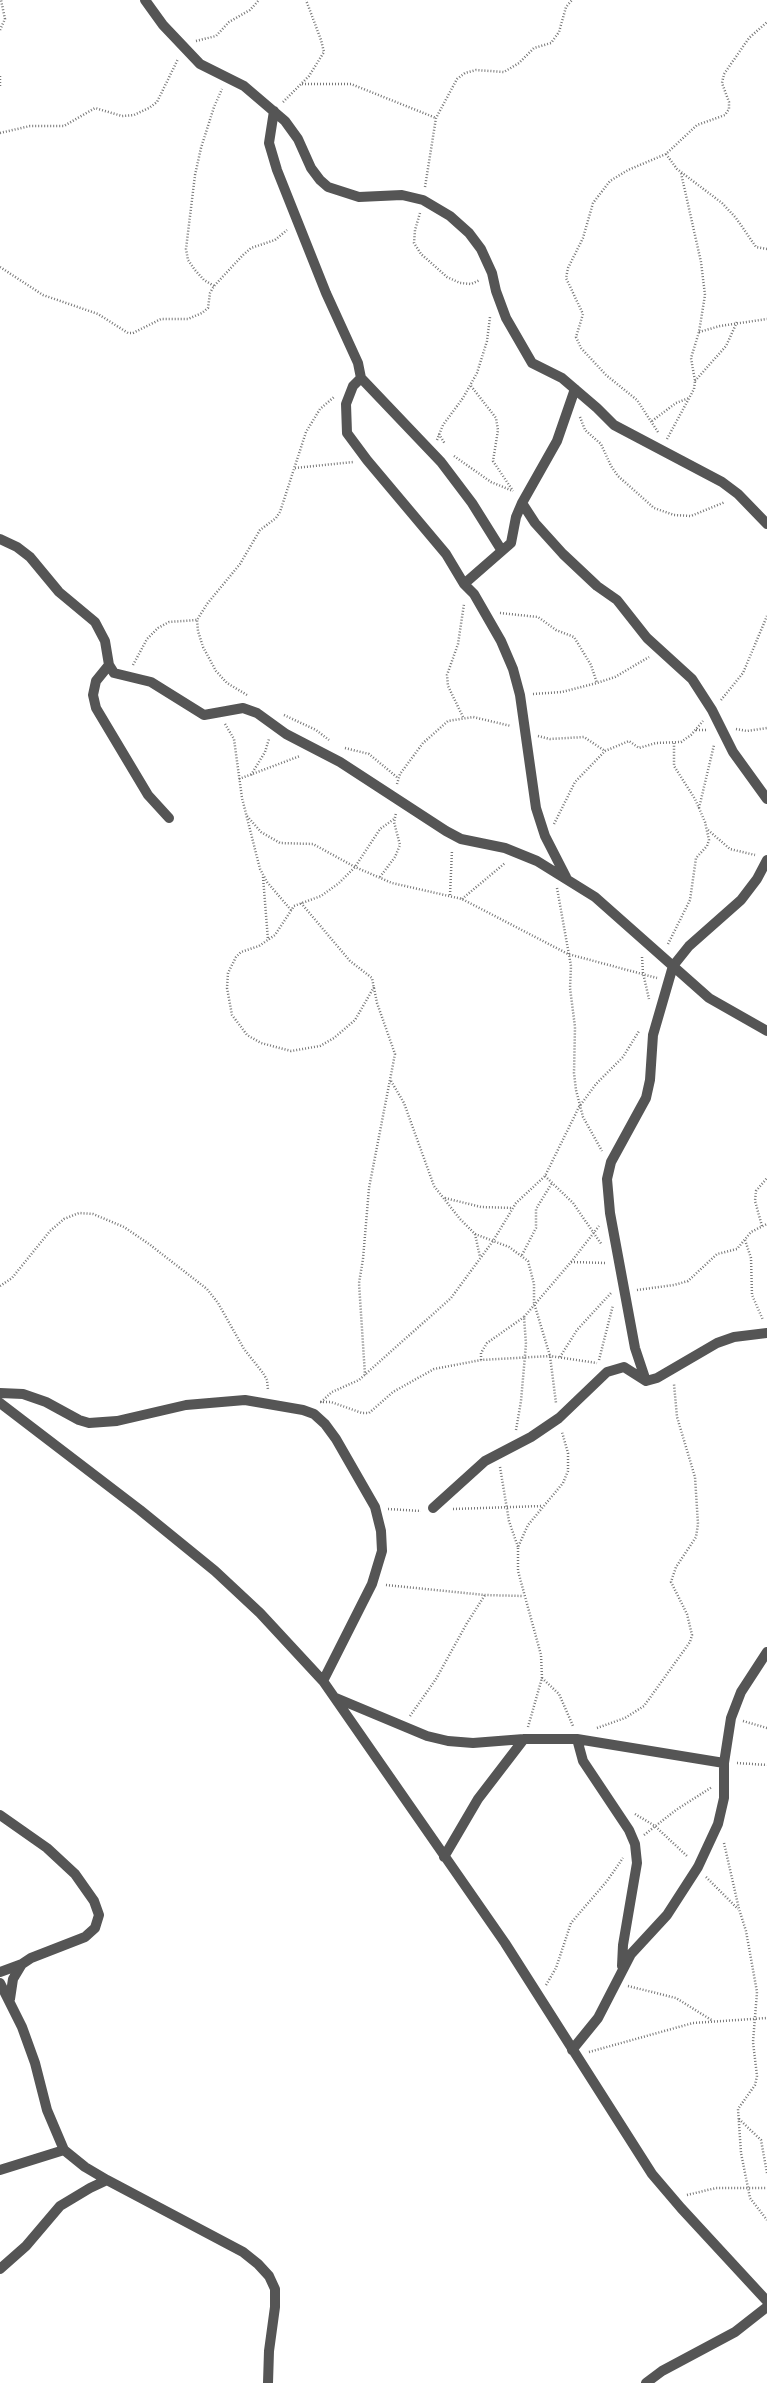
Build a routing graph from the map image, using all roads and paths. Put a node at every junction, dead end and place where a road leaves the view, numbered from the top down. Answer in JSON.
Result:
{"nodes":[{"id":1,"x":1,"y":0,"type":"edge"},
{"id":2,"x":145,"y":0,"type":"edge"},
{"id":3,"x":259,"y":0,"type":"edge"},
{"id":4,"x":306,"y":0,"type":"edge"},
{"id":5,"x":572,"y":0,"type":"edge"},
{"id":6,"x":767,"y":22,"type":"edge"},
{"id":7,"x":0,"y":30,"type":"edge"},
{"id":8,"x":180,"y":44,"type":"junction"},
{"id":9,"x":0,"y":76,"type":"edge"},
{"id":10,"x":228,"y":78,"type":"junction"},
{"id":11,"x":302,"y":84,"type":"junction"},
{"id":12,"x":0,"y":87,"type":"edge"},
{"id":13,"x":274,"y":111,"type":"junction"},
{"id":14,"x":436,"y":118,"type":"junction"},
{"id":15,"x":0,"y":133,"type":"edge"},
{"id":16,"x":666,"y":154,"type":"junction"},
{"id":17,"x":681,"y":173,"type":"junction"},
{"id":18,"x":423,"y":200,"type":"junction"},
{"id":19,"x":299,"y":222,"type":"junction"},
{"id":20,"x":767,"y":248,"type":"edge"},
{"id":21,"x":0,"y":267,"type":"edge"},
{"id":22,"x":492,"y":273,"type":"junction"},
{"id":23,"x":214,"y":286,"type":"junction"},
{"id":24,"x":496,"y":291,"type":"junction"},
{"id":25,"x":767,"y":319,"type":"edge"},
{"id":26,"x":737,"y":322,"type":"junction"},
{"id":27,"x":699,"y":332,"type":"junction"},
{"id":28,"x":361,"y":378,"type":"junction"},
{"id":29,"x":695,"y":381,"type":"junction"},
{"id":30,"x":471,"y":385,"type":"junction"},
{"id":31,"x":353,"y":386,"type":"junction"},
{"id":32,"x":573,"y":394,"type":"junction"},
{"id":33,"x":690,"y":397,"type":"junction"},
{"id":34,"x":652,"y":421,"type":"junction"},
{"id":35,"x":439,"y":434,"type":"junction"},
{"id":36,"x":447,"y":448,"type":"dead end"},
{"id":37,"x":450,"y":452,"type":"dead end"},
{"id":38,"x":367,"y":460,"type":"junction"},
{"id":39,"x":441,"y":462,"type":"junction"},
{"id":40,"x":295,"y":468,"type":"junction"},
{"id":41,"x":514,"y":492,"type":"junction"},
{"id":42,"x":727,"y":501,"type":"dead end"},
{"id":43,"x":522,"y":503,"type":"junction"},
{"id":44,"x":767,"y":524,"type":"edge"},
{"id":45,"x":0,"y":539,"type":"edge"},
{"id":46,"x":502,"y":551,"type":"junction"},
{"id":47,"x":464,"y":584,"type":"junction"},
{"id":48,"x":483,"y":611,"type":"junction"},
{"id":49,"x":767,"y":616,"type":"edge"},
{"id":50,"x":197,"y":620,"type":"junction"},
{"id":51,"x":659,"y":650,"type":"junction"},
{"id":52,"x":108,"y":665,"type":"junction"},
{"id":53,"x":127,"y":677,"type":"junction"},
{"id":54,"x":597,"y":683,"type":"junction"},
{"id":55,"x":520,"y":695,"type":"junction"},
{"id":56,"x":254,"y":699,"type":"dead end"},
{"id":57,"x":712,"y":710,"type":"junction"},
{"id":58,"x":277,"y":711,"type":"dead end"},
{"id":59,"x":214,"y":714,"type":"junction"},
{"id":60,"x":463,"y":717,"type":"junction"},
{"id":61,"x":271,"y":723,"type":"junction"},
{"id":62,"x":720,"y":727,"type":"junction"},
{"id":63,"x":767,"y":728,"type":"edge"},
{"id":64,"x":526,"y":732,"type":"junction"},
{"id":65,"x":332,"y":742,"type":"dead end"},
{"id":66,"x":674,"y":743,"type":"junction"},
{"id":67,"x":339,"y":746,"type":"dead end"},
{"id":68,"x":315,"y":749,"type":"junction"},
{"id":69,"x":605,"y":751,"type":"junction"},
{"id":70,"x":250,"y":775,"type":"junction"},
{"id":71,"x":398,"y":778,"type":"junction"},
{"id":72,"x":239,"y":779,"type":"junction"},
{"id":73,"x":767,"y":799,"type":"edge"},
{"id":74,"x":401,"y":803,"type":"junction"},
{"id":75,"x":698,"y":808,"type":"junction"},
{"id":76,"x":247,"y":816,"type":"junction"},
{"id":77,"x":169,"y":818,"type":"dead end"},
{"id":78,"x":394,"y":820,"type":"junction"},
{"id":79,"x":707,"y":829,"type":"junction"},
{"id":80,"x":453,"y":835,"type":"junction"},
{"id":81,"x":545,"y":836,"type":"junction"},
{"id":82,"x":518,"y":852,"type":"junction"},
{"id":83,"x":764,"y":858,"type":"edge"},
{"id":84,"x":355,"y":867,"type":"junction"},
{"id":85,"x":556,"y":872,"type":"junction"},
{"id":86,"x":263,"y":876,"type":"junction"},
{"id":87,"x":380,"y":877,"type":"junction"},
{"id":88,"x":567,"y":878,"type":"junction"},
{"id":89,"x":450,"y":896,"type":"junction"},
{"id":90,"x":462,"y":899,"type":"junction"},
{"id":91,"x":301,"y":903,"type":"junction"},
{"id":92,"x":291,"y":910,"type":"junction"},
{"id":93,"x":268,"y":940,"type":"junction"},
{"id":94,"x":568,"y":954,"type":"junction"},
{"id":95,"x":671,"y":964,"type":"junction"},
{"id":96,"x":643,"y":973,"type":"junction"},
{"id":97,"x":669,"y":981,"type":"junction"},
{"id":98,"x":374,"y":986,"type":"junction"},
{"id":99,"x":658,"y":1015,"type":"junction"},
{"id":100,"x":767,"y":1031,"type":"edge"},
{"id":101,"x":390,"y":1081,"type":"junction"},
{"id":102,"x":580,"y":1107,"type":"junction"},
{"id":103,"x":611,"y":1162,"type":"junction"},
{"id":104,"x":545,"y":1176,"type":"junction"},
{"id":105,"x":767,"y":1178,"type":"edge"},
{"id":106,"x":552,"y":1183,"type":"junction"},
{"id":107,"x":444,"y":1198,"type":"junction"},
{"id":108,"x":513,"y":1208,"type":"junction"},
{"id":109,"x":610,"y":1213,"type":"junction"},
{"id":110,"x":767,"y":1224,"type":"edge"},
{"id":111,"x":762,"y":1226,"type":"junction"},
{"id":112,"x":594,"y":1232,"type":"junction"},
{"id":113,"x":475,"y":1234,"type":"junction"},
{"id":114,"x":745,"y":1240,"type":"junction"},
{"id":115,"x":493,"y":1241,"type":"junction"},
{"id":116,"x":522,"y":1255,"type":"junction"},
{"id":117,"x":480,"y":1257,"type":"junction"},
{"id":118,"x":571,"y":1262,"type":"junction"},
{"id":119,"x":610,"y":1262,"type":"dead end"},
{"id":120,"x":0,"y":1286,"type":"edge"},
{"id":121,"x":624,"y":1291,"type":"junction"},
{"id":122,"x":614,"y":1295,"type":"dead end"},
{"id":123,"x":614,"y":1300,"type":"dead end"},
{"id":124,"x":534,"y":1303,"type":"junction"},
{"id":125,"x":524,"y":1317,"type":"junction"},
{"id":126,"x":766,"y":1333,"type":"edge"},
{"id":127,"x":525,"y":1356,"type":"junction"},
{"id":128,"x":550,"y":1356,"type":"junction"},
{"id":129,"x":560,"y":1357,"type":"junction"},
{"id":130,"x":481,"y":1360,"type":"junction"},
{"id":131,"x":599,"y":1363,"type":"junction"},
{"id":132,"x":617,"y":1368,"type":"junction"},
{"id":133,"x":672,"y":1370,"type":"junction"},
{"id":134,"x":365,"y":1375,"type":"junction"},
{"id":135,"x":646,"y":1381,"type":"junction"},
{"id":136,"x":0,"y":1393,"type":"edge"},
{"id":137,"x":265,"y":1402,"type":"junction"},
{"id":138,"x":321,"y":1402,"type":"junction"},
{"id":139,"x":0,"y":1403,"type":"edge"},
{"id":140,"x":303,"y":1410,"type":"junction"},
{"id":141,"x":559,"y":1418,"type":"junction"},
{"id":142,"x":512,"y":1446,"type":"junction"},
{"id":143,"x":543,"y":1506,"type":"junction"},
{"id":144,"x":375,"y":1507,"type":"junction"},
{"id":145,"x":433,"y":1508,"type":"junction"},
{"id":146,"x":507,"y":1508,"type":"junction"},
{"id":147,"x":518,"y":1547,"type":"junction"},
{"id":148,"x":372,"y":1584,"type":"junction"},
{"id":149,"x":485,"y":1595,"type":"junction"},
{"id":150,"x":523,"y":1596,"type":"junction"},
{"id":151,"x":767,"y":1652,"type":"edge"},
{"id":152,"x":542,"y":1678,"type":"junction"},
{"id":153,"x":323,"y":1681,"type":"junction"},
{"id":154,"x":336,"y":1698,"type":"junction"},
{"id":155,"x":731,"y":1718,"type":"junction"},
{"id":156,"x":403,"y":1726,"type":"junction"},
{"id":157,"x":767,"y":1728,"type":"edge"},
{"id":158,"x":577,"y":1738,"type":"junction"},
{"id":159,"x":524,"y":1739,"type":"junction"},
{"id":160,"x":724,"y":1763,"type":"junction"},
{"id":161,"x":767,"y":1765,"type":"edge"},
{"id":162,"x":725,"y":1779,"type":"junction"},
{"id":163,"x":628,"y":1810,"type":"dead end"},
{"id":164,"x":0,"y":1815,"type":"edge"},
{"id":165,"x":718,"y":1824,"type":"junction"},
{"id":166,"x":655,"y":1826,"type":"junction"},
{"id":167,"x":635,"y":1844,"type":"junction"},
{"id":168,"x":444,"y":1857,"type":"junction"},
{"id":169,"x":698,"y":1867,"type":"junction"},
{"id":170,"x":739,"y":1909,"type":"junction"},
{"id":171,"x":22,"y":1964,"type":"junction"},
{"id":172,"x":622,"y":1968,"type":"junction"},
{"id":173,"x":0,"y":1972,"type":"edge"},
{"id":174,"x":0,"y":1983,"type":"edge"},
{"id":175,"x":616,"y":1983,"type":"junction"},
{"id":176,"x":539,"y":1998,"type":"junction"},
{"id":177,"x":10,"y":1999,"type":"junction"},
{"id":178,"x":767,"y":2018,"type":"edge"},
{"id":179,"x":754,"y":2019,"type":"junction"},
{"id":180,"x":713,"y":2021,"type":"junction"},
{"id":181,"x":574,"y":2053,"type":"junction"},
{"id":182,"x":739,"y":2119,"type":"junction"},
{"id":183,"x":763,"y":2143,"type":"junction"},
{"id":184,"x":767,"y":2146,"type":"edge"},
{"id":185,"x":64,"y":2150,"type":"junction"},
{"id":186,"x":0,"y":2170,"type":"edge"},
{"id":187,"x":767,"y":2173,"type":"edge"},
{"id":188,"x":107,"y":2180,"type":"junction"},
{"id":189,"x":747,"y":2187,"type":"junction"},
{"id":190,"x":767,"y":2188,"type":"edge"},
{"id":191,"x":673,"y":2199,"type":"junction"},
{"id":192,"x":767,"y":2220,"type":"edge"},
{"id":193,"x":0,"y":2269,"type":"edge"},
{"id":194,"x":767,"y":2301,"type":"edge"},
{"id":195,"x":767,"y":2307,"type":"edge"},
{"id":196,"x":268,"y":2383,"type":"edge"},
{"id":197,"x":646,"y":2383,"type":"edge"}],
"edges":[{"from":1,"to":7,"type":"path"},
{"from":2,"to":8,"type":"street"},
{"from":3,"to":8,"type":"path"},
{"from":4,"to":11,"type":"path"},
{"from":5,"to":14,"type":"path"},
{"from":6,"to":16,"type":"path"},
{"from":8,"to":10,"type":"street"},
{"from":8,"to":15,"type":"path"},
{"from":9,"to":12,"type":"path"},
{"from":10,"to":13,"type":"street"},
{"from":10,"to":23,"type":"path"},
{"from":11,"to":13,"type":"path"},
{"from":11,"to":14,"type":"path"},
{"from":13,"to":18,"type":"street"},
{"from":13,"to":19,"type":"street"},
{"from":14,"to":18,"type":"path"},
{"from":16,"to":17,"type":"path"},
{"from":16,"to":34,"type":"path"},
{"from":17,"to":20,"type":"path"},
{"from":17,"to":27,"type":"path"},
{"from":18,"to":22,"type":"street"},
{"from":18,"to":22,"type":"path"},
{"from":19,"to":23,"type":"path"},
{"from":19,"to":28,"type":"street"},
{"from":21,"to":23,"type":"path"},
{"from":22,"to":24,"type":"street"},
{"from":24,"to":30,"type":"path"},
{"from":24,"to":32,"type":"street"},
{"from":25,"to":26,"type":"path"},
{"from":26,"to":27,"type":"path"},
{"from":26,"to":29,"type":"path"},
{"from":27,"to":29,"type":"path"},
{"from":28,"to":31,"type":"street"},
{"from":28,"to":39,"type":"street"},
{"from":29,"to":33,"type":"path"},
{"from":30,"to":35,"type":"path"},
{"from":30,"to":41,"type":"path"},
{"from":31,"to":38,"type":"street"},
{"from":31,"to":40,"type":"path"},
{"from":32,"to":42,"type":"path"},
{"from":32,"to":43,"type":"street"},
{"from":32,"to":44,"type":"street"},
{"from":33,"to":34,"type":"path"},
{"from":33,"to":34,"type":"path"},
{"from":35,"to":36,"type":"path"},
{"from":35,"to":39,"type":"path"},
{"from":37,"to":41,"type":"path"},
{"from":38,"to":40,"type":"path"},
{"from":38,"to":47,"type":"street"},
{"from":39,"to":46,"type":"street"},
{"from":40,"to":50,"type":"path"},
{"from":41,"to":43,"type":"path"},
{"from":43,"to":46,"type":"street"},
{"from":43,"to":51,"type":"street"},
{"from":45,"to":52,"type":"street"},
{"from":46,"to":47,"type":"street"},
{"from":47,"to":48,"type":"street"},
{"from":47,"to":60,"type":"path"},
{"from":48,"to":54,"type":"path"},
{"from":48,"to":55,"type":"street"},
{"from":49,"to":57,"type":"path"},
{"from":50,"to":53,"type":"path"},
{"from":50,"to":56,"type":"path"},
{"from":51,"to":54,"type":"path"},
{"from":51,"to":57,"type":"street"},
{"from":52,"to":53,"type":"street"},
{"from":52,"to":77,"type":"street"},
{"from":53,"to":59,"type":"street"},
{"from":54,"to":55,"type":"path"},
{"from":55,"to":64,"type":"street"},
{"from":57,"to":62,"type":"street"},
{"from":57,"to":66,"type":"path"},
{"from":58,"to":65,"type":"path"},
{"from":59,"to":61,"type":"street"},
{"from":59,"to":72,"type":"path"},
{"from":60,"to":64,"type":"path"},
{"from":60,"to":71,"type":"path"},
{"from":61,"to":68,"type":"street"},
{"from":61,"to":70,"type":"path"},
{"from":62,"to":63,"type":"path"},
{"from":62,"to":73,"type":"street"},
{"from":62,"to":75,"type":"path"},
{"from":64,"to":69,"type":"path"},
{"from":64,"to":81,"type":"street"},
{"from":66,"to":69,"type":"path"},
{"from":66,"to":75,"type":"path"},
{"from":67,"to":71,"type":"path"},
{"from":68,"to":70,"type":"path"},
{"from":68,"to":74,"type":"street"},
{"from":69,"to":81,"type":"path"},
{"from":70,"to":72,"type":"path"},
{"from":71,"to":74,"type":"path"},
{"from":72,"to":76,"type":"path"},
{"from":74,"to":78,"type":"path"},
{"from":74,"to":80,"type":"street"},
{"from":75,"to":79,"type":"path"},
{"from":76,"to":84,"type":"path"},
{"from":76,"to":86,"type":"path"},
{"from":78,"to":84,"type":"path"},
{"from":78,"to":87,"type":"path"},
{"from":79,"to":83,"type":"path"},
{"from":79,"to":95,"type":"path"},
{"from":80,"to":82,"type":"street"},
{"from":80,"to":89,"type":"path"},
{"from":81,"to":88,"type":"street"},
{"from":82,"to":85,"type":"street"},
{"from":82,"to":90,"type":"path"},
{"from":83,"to":95,"type":"street"},
{"from":84,"to":87,"type":"path"},
{"from":84,"to":91,"type":"path"},
{"from":85,"to":88,"type":"street"},
{"from":85,"to":94,"type":"path"},
{"from":86,"to":92,"type":"path"},
{"from":86,"to":93,"type":"path"},
{"from":87,"to":89,"type":"path"},
{"from":88,"to":95,"type":"street"},
{"from":89,"to":90,"type":"path"},
{"from":90,"to":94,"type":"path"},
{"from":91,"to":92,"type":"path"},
{"from":91,"to":98,"type":"path"},
{"from":92,"to":93,"type":"path"},
{"from":93,"to":98,"type":"path"},
{"from":94,"to":96,"type":"path"},
{"from":94,"to":102,"type":"path"},
{"from":95,"to":97,"type":"street"},
{"from":95,"to":100,"type":"street"},
{"from":96,"to":97,"type":"path"},
{"from":96,"to":99,"type":"path"},
{"from":97,"to":99,"type":"street"},
{"from":98,"to":101,"type":"path"},
{"from":99,"to":102,"type":"path"},
{"from":99,"to":103,"type":"street"},
{"from":101,"to":107,"type":"path"},
{"from":101,"to":134,"type":"path"},
{"from":102,"to":103,"type":"path"},
{"from":102,"to":104,"type":"path"},
{"from":103,"to":109,"type":"street"},
{"from":104,"to":106,"type":"path"},
{"from":104,"to":108,"type":"path"},
{"from":105,"to":111,"type":"path"},
{"from":106,"to":112,"type":"path"},
{"from":106,"to":116,"type":"path"},
{"from":107,"to":108,"type":"path"},
{"from":107,"to":113,"type":"path"},
{"from":108,"to":115,"type":"path"},
{"from":109,"to":112,"type":"path"},
{"from":109,"to":121,"type":"street"},
{"from":110,"to":111,"type":"path"},
{"from":111,"to":114,"type":"path"},
{"from":112,"to":118,"type":"path"},
{"from":113,"to":115,"type":"path"},
{"from":113,"to":117,"type":"path"},
{"from":114,"to":121,"type":"path"},
{"from":114,"to":126,"type":"path"},
{"from":115,"to":116,"type":"path"},
{"from":115,"to":117,"type":"path"},
{"from":116,"to":124,"type":"path"},
{"from":117,"to":134,"type":"path"},
{"from":118,"to":119,"type":"path"},
{"from":118,"to":124,"type":"path"},
{"from":120,"to":137,"type":"path"},
{"from":121,"to":135,"type":"street"},
{"from":122,"to":129,"type":"path"},
{"from":123,"to":131,"type":"path"},
{"from":124,"to":125,"type":"path"},
{"from":124,"to":128,"type":"path"},
{"from":125,"to":127,"type":"path"},
{"from":125,"to":130,"type":"path"},
{"from":126,"to":133,"type":"street"},
{"from":127,"to":128,"type":"path"},
{"from":127,"to":130,"type":"path"},
{"from":127,"to":142,"type":"path"},
{"from":128,"to":129,"type":"path"},
{"from":128,"to":141,"type":"path"},
{"from":129,"to":131,"type":"path"},
{"from":130,"to":138,"type":"path"},
{"from":131,"to":132,"type":"path"},
{"from":132,"to":135,"type":"street"},
{"from":132,"to":141,"type":"street"},
{"from":133,"to":135,"type":"street"},
{"from":133,"to":158,"type":"path"},
{"from":134,"to":138,"type":"path"},
{"from":136,"to":137,"type":"street"},
{"from":137,"to":140,"type":"street"},
{"from":138,"to":140,"type":"path"},
{"from":139,"to":153,"type":"street"},
{"from":140,"to":144,"type":"street"},
{"from":141,"to":142,"type":"street"},
{"from":141,"to":143,"type":"path"},
{"from":142,"to":145,"type":"street"},
{"from":142,"to":146,"type":"path"},
{"from":143,"to":146,"type":"path"},
{"from":143,"to":147,"type":"path"},
{"from":144,"to":145,"type":"path"},
{"from":144,"to":148,"type":"street"},
{"from":145,"to":146,"type":"path"},
{"from":146,"to":147,"type":"path"},
{"from":147,"to":150,"type":"path"},
{"from":148,"to":149,"type":"path"},
{"from":148,"to":153,"type":"street"},
{"from":149,"to":150,"type":"path"},
{"from":149,"to":156,"type":"path"},
{"from":150,"to":152,"type":"path"},
{"from":151,"to":155,"type":"street"},
{"from":152,"to":158,"type":"path"},
{"from":152,"to":159,"type":"path"},
{"from":153,"to":154,"type":"street"},
{"from":154,"to":156,"type":"street"},
{"from":154,"to":168,"type":"street"},
{"from":155,"to":157,"type":"path"},
{"from":155,"to":160,"type":"street"},
{"from":156,"to":159,"type":"street"},
{"from":158,"to":159,"type":"street"},
{"from":158,"to":160,"type":"street"},
{"from":158,"to":167,"type":"street"},
{"from":159,"to":168,"type":"street"},
{"from":160,"to":161,"type":"path"},
{"from":160,"to":162,"type":"street"},
{"from":162,"to":165,"type":"street"},
{"from":162,"to":166,"type":"path"},
{"from":163,"to":166,"type":"path"},
{"from":164,"to":171,"type":"street"},
{"from":165,"to":169,"type":"street"},
{"from":165,"to":170,"type":"path"},
{"from":166,"to":169,"type":"path"},
{"from":167,"to":172,"type":"street"},
{"from":167,"to":176,"type":"path"},
{"from":168,"to":176,"type":"street"},
{"from":169,"to":170,"type":"path"},
{"from":169,"to":172,"type":"street"},
{"from":170,"to":179,"type":"path"},
{"from":171,"to":173,"type":"street"},
{"from":171,"to":177,"type":"street"},
{"from":172,"to":175,"type":"street"},
{"from":174,"to":177,"type":"street"},
{"from":175,"to":180,"type":"path"},
{"from":175,"to":181,"type":"street"},
{"from":176,"to":181,"type":"street"},
{"from":177,"to":185,"type":"street"},
{"from":178,"to":179,"type":"path"},
{"from":179,"to":180,"type":"path"},
{"from":179,"to":182,"type":"path"},
{"from":180,"to":181,"type":"path"},
{"from":181,"to":191,"type":"street"},
{"from":182,"to":183,"type":"path"},
{"from":182,"to":189,"type":"path"},
{"from":183,"to":184,"type":"path"},
{"from":183,"to":187,"type":"path"},
{"from":185,"to":186,"type":"street"},
{"from":185,"to":188,"type":"street"},
{"from":188,"to":193,"type":"street"},
{"from":188,"to":196,"type":"street"},
{"from":189,"to":190,"type":"path"},
{"from":189,"to":191,"type":"path"},
{"from":189,"to":192,"type":"path"},
{"from":191,"to":194,"type":"street"},
{"from":195,"to":197,"type":"street"}]}
